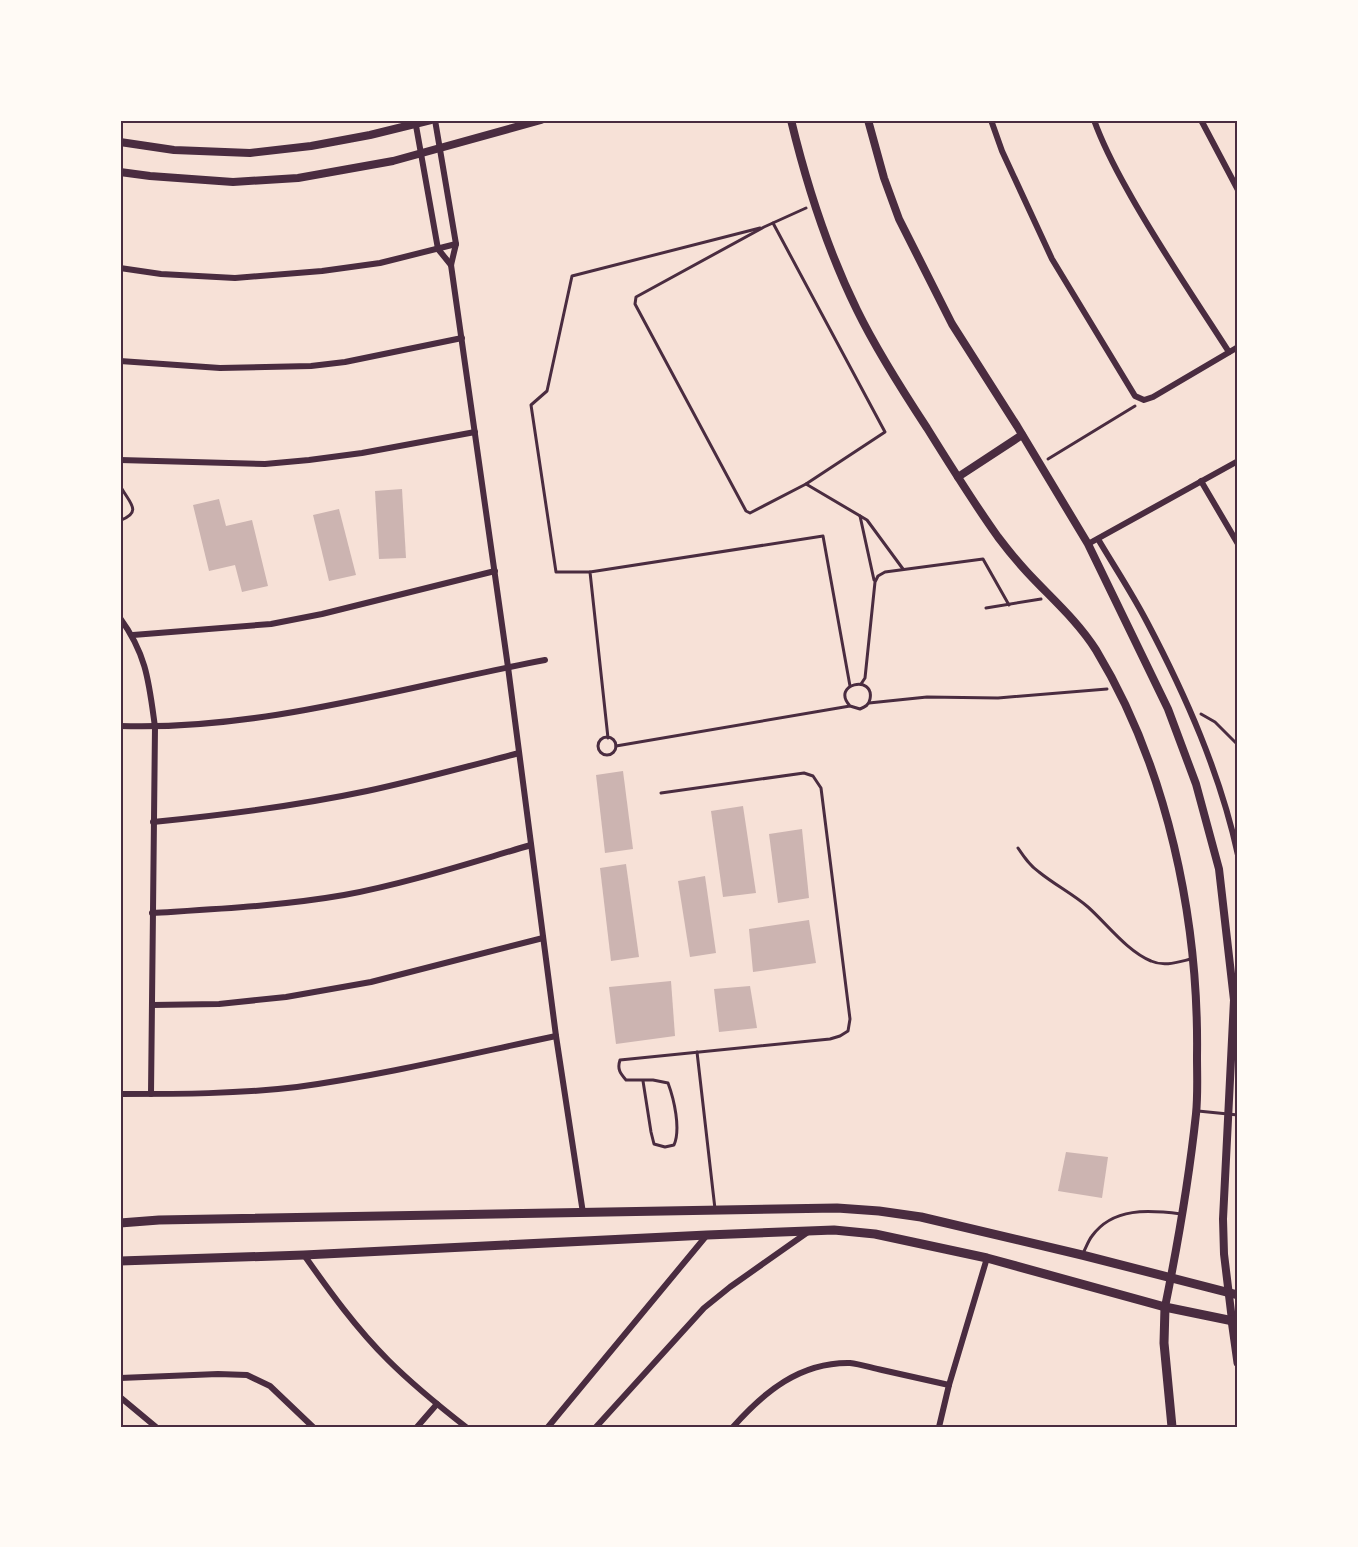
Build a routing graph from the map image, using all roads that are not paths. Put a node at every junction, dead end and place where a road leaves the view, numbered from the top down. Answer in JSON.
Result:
{"nodes":[{"id":1,"x":431,"y":120,"type":"edge"},
{"id":2,"x":435,"y":120,"type":"edge"},
{"id":3,"x":541,"y":120,"type":"edge"},
{"id":4,"x":791,"y":120,"type":"edge"},
{"id":5,"x":868,"y":120,"type":"edge"},
{"id":6,"x":991,"y":120,"type":"edge"},
{"id":7,"x":1094,"y":120,"type":"edge"},
{"id":8,"x":1201,"y":120,"type":"edge"},
{"id":9,"x":415,"y":122,"type":"edge"},
{"id":10,"x":120,"y":142,"type":"edge"},
{"id":11,"x":441,"y":148,"type":"junction"},
{"id":12,"x":420,"y":154,"type":"junction"},
{"id":13,"x":120,"y":171,"type":"edge"},
{"id":14,"x":1238,"y":190,"type":"edge"},
{"id":15,"x":456,"y":244,"type":"junction"},
{"id":16,"x":438,"y":249,"type":"junction"},
{"id":17,"x":451,"y":265,"type":"junction"},
{"id":18,"x":120,"y":268,"type":"edge"},
{"id":19,"x":462,"y":338,"type":"junction"},
{"id":20,"x":1238,"y":347,"type":"edge"},
{"id":21,"x":1229,"y":352,"type":"junction"},
{"id":22,"x":120,"y":361,"type":"edge"},
{"id":23,"x":475,"y":432,"type":"junction"},
{"id":24,"x":1022,"y":435,"type":"junction"},
{"id":25,"x":120,"y":460,"type":"edge"},
{"id":26,"x":1238,"y":460,"type":"edge"},
{"id":27,"x":958,"y":477,"type":"junction"},
{"id":28,"x":1201,"y":481,"type":"junction"},
{"id":29,"x":1098,"y":539,"type":"junction"},
{"id":30,"x":1088,"y":544,"type":"junction"},
{"id":31,"x":1238,"y":544,"type":"edge"},
{"id":32,"x":495,"y":571,"type":"junction"},
{"id":33,"x":120,"y":618,"type":"edge"},
{"id":34,"x":133,"y":635,"type":"junction"},
{"id":35,"x":546,"y":660,"type":"dead end"},
{"id":36,"x":508,"y":667,"type":"junction"},
{"id":37,"x":120,"y":726,"type":"edge"},
{"id":38,"x":155,"y":727,"type":"junction"},
{"id":39,"x":519,"y":753,"type":"junction"},
{"id":40,"x":662,"y":793,"type":"dead end"},
{"id":41,"x":153,"y":822,"type":"junction"},
{"id":42,"x":531,"y":845,"type":"junction"},
{"id":43,"x":1018,"y":848,"type":"dead end"},
{"id":44,"x":1238,"y":855,"type":"edge"},
{"id":45,"x":152,"y":913,"type":"junction"},
{"id":46,"x":543,"y":938,"type":"junction"},
{"id":47,"x":1193,"y":958,"type":"junction"},
{"id":48,"x":1236,"y":996,"type":"edge"},
{"id":49,"x":152,"y":1005,"type":"junction"},
{"id":50,"x":556,"y":1036,"type":"junction"},
{"id":51,"x":697,"y":1051,"type":"junction"},
{"id":52,"x":643,"y":1081,"type":"junction"},
{"id":53,"x":120,"y":1094,"type":"edge"},
{"id":54,"x":151,"y":1094,"type":"junction"},
{"id":55,"x":1196,"y":1111,"type":"junction"},
{"id":56,"x":1229,"y":1115,"type":"junction"},
{"id":57,"x":1238,"y":1115,"type":"edge"},
{"id":58,"x":715,"y":1211,"type":"junction"},
{"id":59,"x":583,"y":1214,"type":"junction"},
{"id":60,"x":1183,"y":1214,"type":"junction"},
{"id":61,"x":120,"y":1223,"type":"edge"},
{"id":62,"x":809,"y":1231,"type":"junction"},
{"id":63,"x":707,"y":1235,"type":"junction"},
{"id":64,"x":304,"y":1255,"type":"junction"},
{"id":65,"x":1082,"y":1255,"type":"junction"},
{"id":66,"x":987,"y":1258,"type":"junction"},
{"id":67,"x":120,"y":1261,"type":"edge"},
{"id":68,"x":1171,"y":1277,"type":"junction"},
{"id":69,"x":1233,"y":1293,"type":"edge"},
{"id":70,"x":1166,"y":1307,"type":"junction"},
{"id":71,"x":1235,"y":1321,"type":"edge"},
{"id":72,"x":1238,"y":1363,"type":"edge"},
{"id":73,"x":120,"y":1378,"type":"edge"},
{"id":74,"x":949,"y":1385,"type":"junction"},
{"id":75,"x":120,"y":1397,"type":"edge"},
{"id":76,"x":437,"y":1404,"type":"junction"},
{"id":77,"x":156,"y":1427,"type":"edge"},
{"id":78,"x":313,"y":1427,"type":"edge"},
{"id":79,"x":417,"y":1427,"type":"edge"},
{"id":80,"x":466,"y":1427,"type":"edge"},
{"id":81,"x":548,"y":1427,"type":"edge"},
{"id":82,"x":596,"y":1427,"type":"edge"},
{"id":83,"x":733,"y":1427,"type":"edge"},
{"id":84,"x":939,"y":1427,"type":"edge"},
{"id":85,"x":1172,"y":1427,"type":"edge"}],
"edges":[{"from":1,"to":9,"type":"street"},
{"from":2,"to":11,"type":"street"},
{"from":3,"to":11,"type":"street"},
{"from":4,"to":27,"type":"street"},
{"from":5,"to":24,"type":"street"},
{"from":6,"to":21,"type":"street"},
{"from":7,"to":21,"type":"street"},
{"from":8,"to":14,"type":"street"},
{"from":9,"to":10,"type":"street"},
{"from":9,"to":12,"type":"street"},
{"from":11,"to":12,"type":"street"},
{"from":11,"to":15,"type":"street"},
{"from":12,"to":13,"type":"street"},
{"from":12,"to":16,"type":"street"},
{"from":15,"to":16,"type":"street"},
{"from":15,"to":17,"type":"street"},
{"from":16,"to":17,"type":"street"},
{"from":16,"to":18,"type":"street"},
{"from":17,"to":19,"type":"street"},
{"from":19,"to":22,"type":"street"},
{"from":19,"to":23,"type":"street"},
{"from":20,"to":21,"type":"street"},
{"from":23,"to":25,"type":"street"},
{"from":23,"to":32,"type":"street"},
{"from":24,"to":27,"type":"street"},
{"from":24,"to":30,"type":"street"},
{"from":26,"to":28,"type":"street"},
{"from":27,"to":47,"type":"street"},
{"from":28,"to":29,"type":"street"},
{"from":28,"to":31,"type":"street"},
{"from":29,"to":30,"type":"street"},
{"from":29,"to":44,"type":"street"},
{"from":30,"to":48,"type":"street"},
{"from":32,"to":34,"type":"street"},
{"from":32,"to":36,"type":"street"},
{"from":33,"to":34,"type":"street"},
{"from":34,"to":38,"type":"street"},
{"from":35,"to":36,"type":"street"},
{"from":36,"to":38,"type":"street"},
{"from":36,"to":39,"type":"street"},
{"from":37,"to":38,"type":"street"},
{"from":38,"to":41,"type":"street"},
{"from":39,"to":41,"type":"street"},
{"from":39,"to":42,"type":"street"},
{"from":40,"to":51,"type":"lane"},
{"from":41,"to":45,"type":"street"},
{"from":42,"to":45,"type":"street"},
{"from":42,"to":46,"type":"street"},
{"from":43,"to":47,"type":"lane"},
{"from":45,"to":49,"type":"street"},
{"from":46,"to":49,"type":"street"},
{"from":46,"to":50,"type":"street"},
{"from":47,"to":55,"type":"street"},
{"from":48,"to":56,"type":"street"},
{"from":49,"to":54,"type":"street"},
{"from":50,"to":54,"type":"street"},
{"from":50,"to":59,"type":"street"},
{"from":51,"to":52,"type":"lane"},
{"from":51,"to":58,"type":"lane"},
{"from":52,"to":52,"type":"lane"},
{"from":53,"to":54,"type":"street"},
{"from":55,"to":56,"type":"lane"},
{"from":55,"to":60,"type":"street"},
{"from":56,"to":57,"type":"lane"},
{"from":56,"to":69,"type":"street"},
{"from":58,"to":59,"type":"main road"},
{"from":58,"to":65,"type":"main road"},
{"from":59,"to":61,"type":"main road"},
{"from":60,"to":65,"type":"lane"},
{"from":60,"to":68,"type":"street"},
{"from":62,"to":63,"type":"main road"},
{"from":62,"to":66,"type":"main road"},
{"from":62,"to":82,"type":"street"},
{"from":63,"to":64,"type":"main road"},
{"from":63,"to":81,"type":"street"},
{"from":64,"to":67,"type":"main road"},
{"from":64,"to":76,"type":"street"},
{"from":65,"to":68,"type":"main road"},
{"from":66,"to":70,"type":"main road"},
{"from":66,"to":74,"type":"street"},
{"from":68,"to":69,"type":"main road"},
{"from":68,"to":70,"type":"street"},
{"from":69,"to":71,"type":"street"},
{"from":70,"to":71,"type":"main road"},
{"from":70,"to":85,"type":"main road"},
{"from":71,"to":72,"type":"main road"},
{"from":73,"to":78,"type":"street"},
{"from":74,"to":83,"type":"street"},
{"from":74,"to":84,"type":"street"},
{"from":75,"to":77,"type":"street"},
{"from":76,"to":79,"type":"street"},
{"from":76,"to":80,"type":"street"}]}
